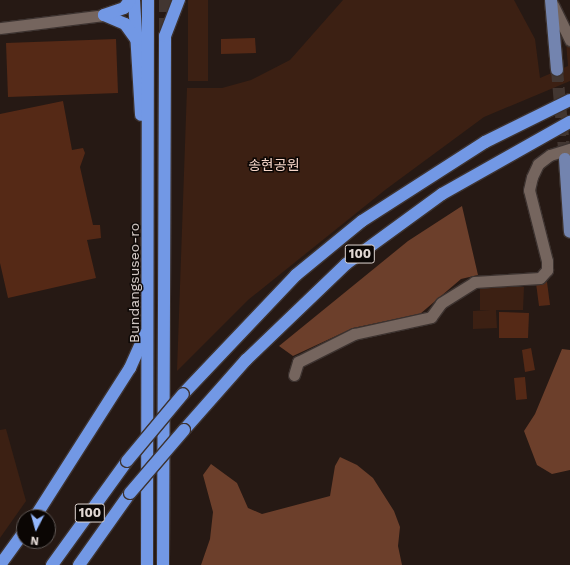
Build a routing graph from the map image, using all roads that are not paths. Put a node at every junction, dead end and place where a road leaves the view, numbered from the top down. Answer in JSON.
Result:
{"nodes":[{"id":1,"x":130,"y":0,"type":"edge"},
{"id":2,"x":134,"y":0,"type":"edge"},
{"id":3,"x":148,"y":0,"type":"edge"},
{"id":4,"x":178,"y":0,"type":"edge"},
{"id":5,"x":551,"y":0,"type":"edge"},
{"id":6,"x":104,"y":16,"type":"junction"},
{"id":7,"x":0,"y":28,"type":"edge"},
{"id":8,"x":136,"y":40,"type":"junction"},
{"id":9,"x":570,"y":40,"type":"edge"},
{"id":10,"x":557,"y":70,"type":"tunnel mouth"},
{"id":11,"x":570,"y":100,"type":"edge"},
{"id":12,"x":570,"y":122,"type":"edge"},
{"id":13,"x":567,"y":154,"type":"edge"},
{"id":14,"x":148,"y":183,"type":"junction"},
{"id":15,"x":570,"y":232,"type":"edge"},
{"id":16,"x":149,"y":314,"type":"junction"},
{"id":17,"x":294,"y":375,"type":"dead end"},
{"id":18,"x":40,"y":509,"type":"edge"},
{"id":19,"x":16,"y":543,"type":"edge"},
{"id":20,"x":0,"y":565,"type":"edge"},
{"id":21,"x":52,"y":565,"type":"edge"},
{"id":22,"x":79,"y":565,"type":"edge"},
{"id":23,"x":147,"y":565,"type":"edge"},
{"id":24,"x":162,"y":565,"type":"edge"}],
"edges":[{"from":1,"to":6,"type":"highway"},
{"from":2,"to":8,"type":"highway"},
{"from":3,"to":14,"type":"highway","name":"Bundangsuseo-ro"},
{"from":4,"to":24,"type":"highway"},
{"from":5,"to":9,"type":"street"},
{"from":5,"to":10,"type":"main road"},
{"from":6,"to":7,"type":"street"},
{"from":6,"to":8,"type":"highway"},
{"from":8,"to":14,"type":"highway"},
{"from":11,"to":21,"type":"highway","number":"100","bridge":true},
{"from":12,"to":22,"type":"highway","number":"100","bridge":true},
{"from":13,"to":15,"type":"main road"},
{"from":13,"to":17,"type":"street"},
{"from":14,"to":16,"type":"highway","name":"Bundangsuseo-ro"},
{"from":16,"to":18,"type":"highway"},
{"from":16,"to":23,"type":"highway","name":"Bundangsuseo-ro"},
{"from":19,"to":20,"type":"highway"}]}
